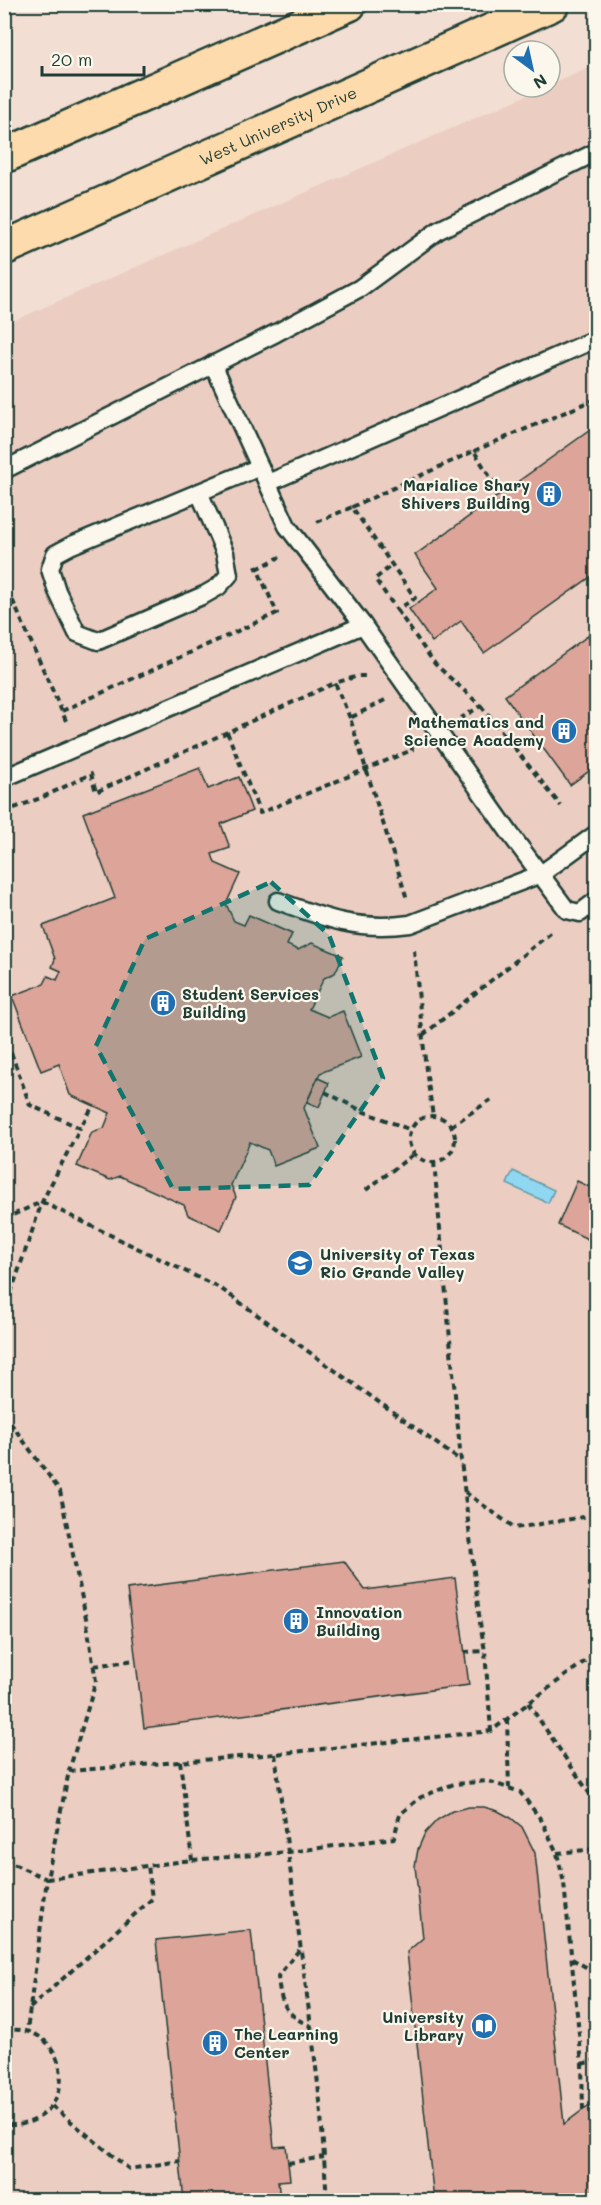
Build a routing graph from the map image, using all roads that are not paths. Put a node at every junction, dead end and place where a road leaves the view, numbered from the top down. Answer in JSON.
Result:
{"nodes":[{"id":1,"x":349,"y":4,"type":"edge"},
{"id":2,"x":552,"y":4,"type":"edge"},
{"id":3,"x":597,"y":152,"type":"edge"},
{"id":4,"x":4,"y":156,"type":"edge"},
{"id":5,"x":4,"y":248,"type":"edge"},
{"id":6,"x":597,"y":339,"type":"edge"},
{"id":7,"x":213,"y":364,"type":"junction"},
{"id":8,"x":260,"y":467,"type":"junction"},
{"id":9,"x":4,"y":470,"type":"edge"},
{"id":10,"x":268,"y":483,"type":"junction"},
{"id":11,"x":199,"y":492,"type":"junction"},
{"id":12,"x":363,"y":625,"type":"junction"},
{"id":13,"x":4,"y":778,"type":"edge"},
{"id":14,"x":597,"y":834,"type":"edge"},
{"id":15,"x":541,"y":874,"type":"junction"},
{"id":16,"x":278,"y":902,"type":"dead end"},
{"id":17,"x":597,"y":902,"type":"edge"}],
"edges":[{"from":1,"to":4,"type":"main road"},
{"from":2,"to":5,"type":"main road","name":"West University Drive"},
{"from":3,"to":7,"type":"lane"},
{"from":6,"to":10,"type":"lane"},
{"from":7,"to":8,"type":"lane"},
{"from":7,"to":9,"type":"lane"},
{"from":8,"to":10,"type":"lane"},
{"from":8,"to":11,"type":"lane"},
{"from":10,"to":12,"type":"lane"},
{"from":11,"to":11,"type":"lane"},
{"from":12,"to":13,"type":"lane"},
{"from":12,"to":15,"type":"lane"},
{"from":14,"to":15,"type":"lane"},
{"from":15,"to":16,"type":"lane"},
{"from":15,"to":17,"type":"lane"}]}
